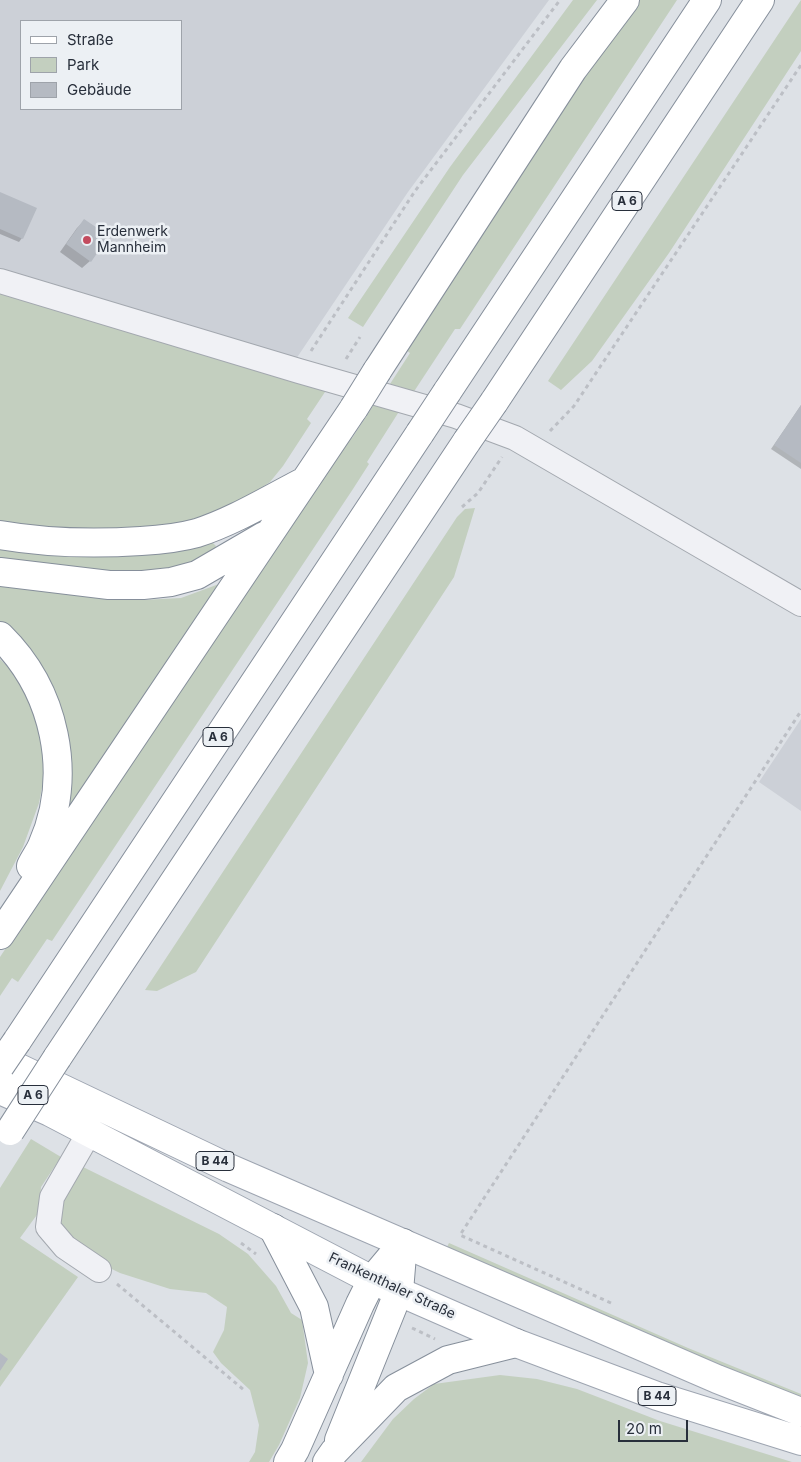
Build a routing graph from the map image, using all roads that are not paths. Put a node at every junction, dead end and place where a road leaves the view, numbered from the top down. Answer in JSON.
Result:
{"nodes":[{"id":1,"x":625,"y":0,"type":"edge"},
{"id":2,"x":707,"y":0,"type":"edge"},
{"id":3,"x":760,"y":0,"type":"edge"},
{"id":4,"x":0,"y":281,"type":"edge"},
{"id":5,"x":305,"y":481,"type":"junction"},
{"id":6,"x":272,"y":532,"type":"junction"},
{"id":7,"x":0,"y":535,"type":"edge"},
{"id":8,"x":0,"y":572,"type":"edge"},
{"id":9,"x":801,"y":604,"type":"edge"},
{"id":10,"x":0,"y":636,"type":"edge"},
{"id":11,"x":0,"y":920,"type":"edge"},
{"id":12,"x":0,"y":935,"type":"edge"},
{"id":13,"x":8,"y":1050,"type":"edge"},
{"id":14,"x":0,"y":1066,"type":"edge"},
{"id":15,"x":0,"y":1090,"type":"edge"},
{"id":16,"x":89,"y":1133,"type":"junction"},
{"id":17,"x":5,"y":1138,"type":"edge"},
{"id":18,"x":273,"y":1228,"type":"junction"},
{"id":19,"x":403,"y":1243,"type":"junction"},
{"id":20,"x":99,"y":1270,"type":"road end"},
{"id":21,"x":372,"y":1280,"type":"junction"},
{"id":22,"x":399,"y":1291,"type":"junction"},
{"id":23,"x":516,"y":1343,"type":"junction"},
{"id":24,"x":329,"y":1375,"type":"junction"},
{"id":25,"x":801,"y":1412,"type":"edge"},
{"id":26,"x":801,"y":1441,"type":"edge"},
{"id":27,"x":331,"y":1457,"type":"edge"},
{"id":28,"x":288,"y":1462,"type":"edge"}],
"edges":[{"from":1,"to":5,"type":"main road","bridge":true},
{"from":2,"to":13,"type":"main road","number":"A 6","bridge":true},
{"from":3,"to":17,"type":"main road","number":"A 6","bridge":true},
{"from":4,"to":9,"type":"lane"},
{"from":5,"to":6,"type":"main road"},
{"from":5,"to":7,"type":"main road"},
{"from":6,"to":8,"type":"main road"},
{"from":6,"to":12,"type":"main road"},
{"from":10,"to":11,"type":"main road"},
{"from":13,"to":14,"type":"main road","number":"A 6","bridge":true},
{"from":13,"to":19,"type":"main road","number":"B 44"},
{"from":15,"to":16,"type":"main road","name":"Frankenthaler Straße","number":"B 44"},
{"from":16,"to":18,"type":"main road","name":"Frankenthaler Straße","number":"B 44"},
{"from":16,"to":20,"type":"lane"},
{"from":18,"to":21,"type":"main road","name":"Frankenthaler Straße","number":"B 44"},
{"from":18,"to":24,"type":"main road"},
{"from":19,"to":21,"type":"main road"},
{"from":19,"to":22,"type":"main road"},
{"from":19,"to":25,"type":"main road","number":"B 44"},
{"from":21,"to":22,"type":"main road","name":"Frankenthaler Straße","number":"B 44"},
{"from":21,"to":24,"type":"main road"},
{"from":22,"to":23,"type":"main road","name":"Frankenthaler Straße","number":"B 44"},
{"from":22,"to":27,"type":"main road"},
{"from":23,"to":26,"type":"main road","name":"Frankenthaler Straße","number":"B 44"},
{"from":23,"to":27,"type":"main road"},
{"from":24,"to":28,"type":"main road"}]}
